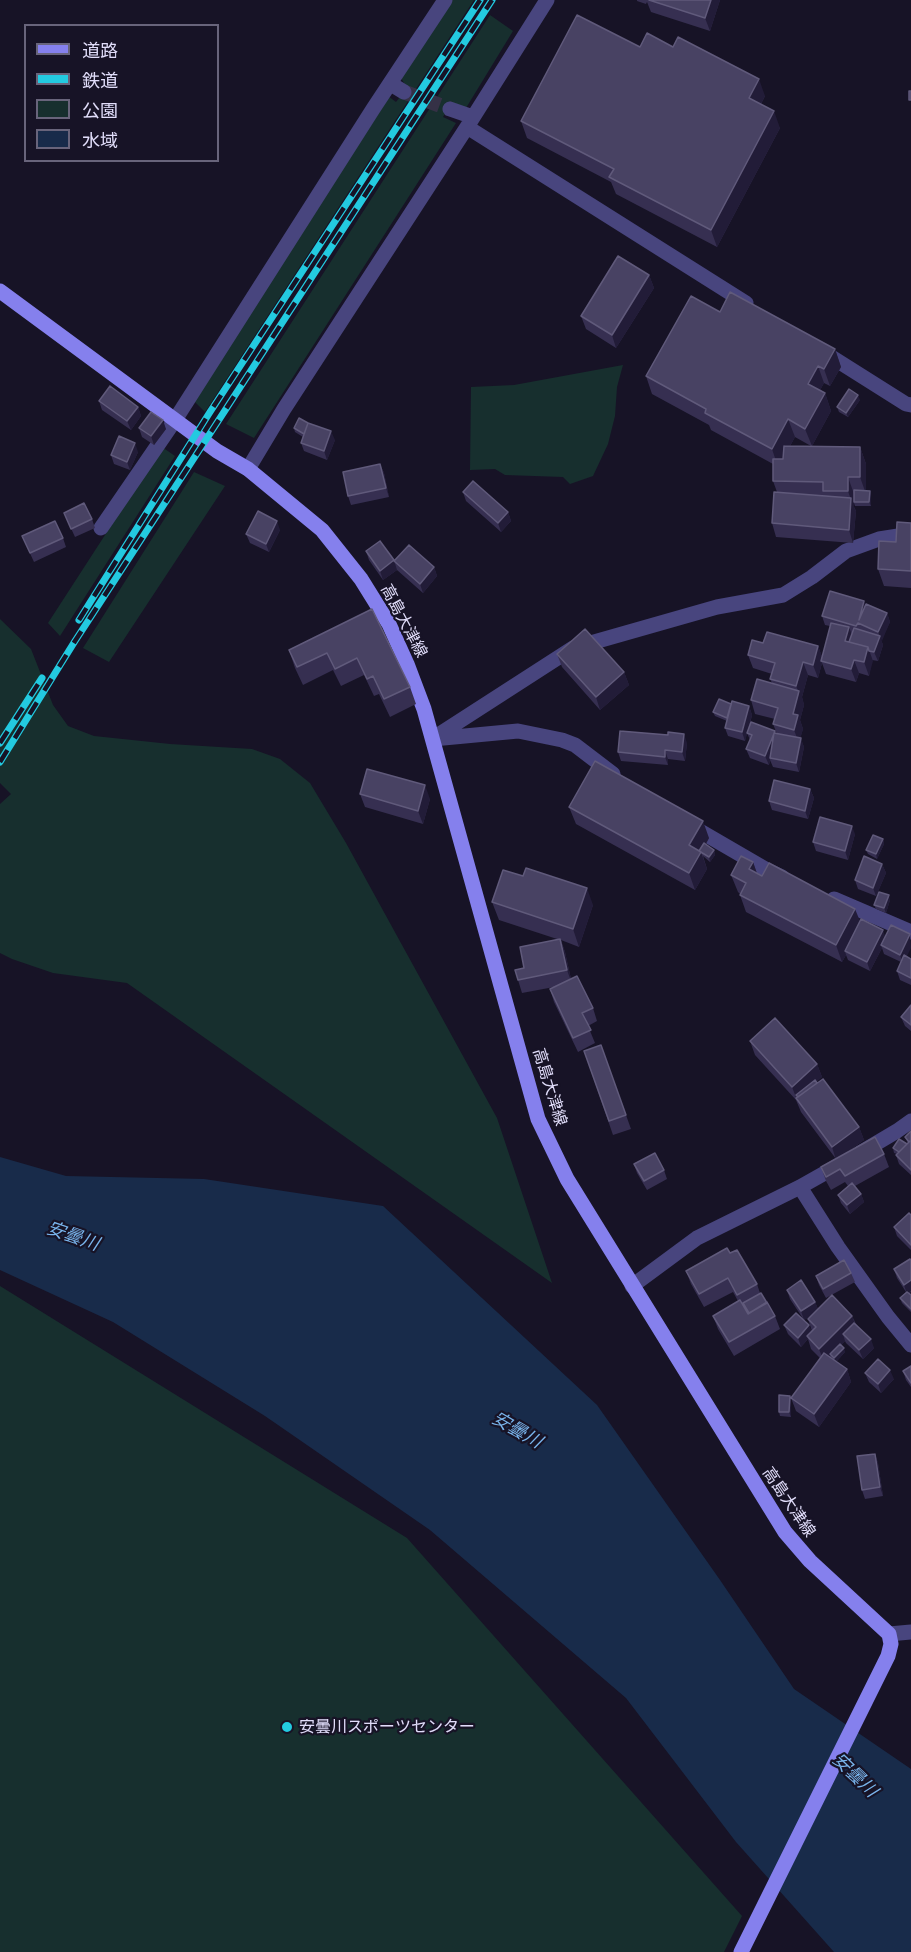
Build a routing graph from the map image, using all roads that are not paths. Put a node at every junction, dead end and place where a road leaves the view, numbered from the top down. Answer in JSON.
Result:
{"nodes":[{"id":1,"x":445,"y":0,"type":"edge"},
{"id":2,"x":547,"y":0,"type":"edge"},
{"id":3,"x":391,"y":84,"type":"junction"},
{"id":4,"x":404,"y":92,"type":"tunnel mouth"},
{"id":5,"x":450,"y":109,"type":"tunnel mouth"},
{"id":6,"x":470,"y":122,"type":"junction"},
{"id":7,"x":0,"y":291,"type":"edge"},
{"id":8,"x":757,"y":310,"type":"edge"},
{"id":9,"x":806,"y":342,"type":"edge"},
{"id":10,"x":911,"y":405,"type":"edge"},
{"id":11,"x":175,"y":420,"type":"junction"},
{"id":12,"x":248,"y":469,"type":"junction"},
{"id":13,"x":101,"y":528,"type":"dead end"},
{"id":14,"x":911,"y":534,"type":"edge"},
{"id":15,"x":433,"y":739,"type":"junction"},
{"id":16,"x":621,"y":780,"type":"edge"},
{"id":17,"x":684,"y":822,"type":"edge"},
{"id":18,"x":799,"y":884,"type":"edge"},
{"id":19,"x":820,"y":893,"type":"edge"},
{"id":20,"x":911,"y":932,"type":"edge"},
{"id":21,"x":911,"y":1121,"type":"edge"},
{"id":22,"x":800,"y":1187,"type":"junction"},
{"id":23,"x":632,"y":1286,"type":"junction"},
{"id":24,"x":911,"y":1345,"type":"edge"},
{"id":25,"x":911,"y":1632,"type":"edge"},
{"id":26,"x":889,"y":1635,"type":"junction"},
{"id":27,"x":741,"y":1952,"type":"edge"}],
"edges":[{"from":1,"to":3,"type":"street"},
{"from":2,"to":6,"type":"street"},
{"from":3,"to":4,"type":"street"},
{"from":3,"to":11,"type":"street"},
{"from":5,"to":6,"type":"street"},
{"from":6,"to":8,"type":"street"},
{"from":6,"to":12,"type":"street"},
{"from":7,"to":11,"type":"main road","name":"高島大津線"},
{"from":9,"to":10,"type":"street"},
{"from":11,"to":12,"type":"main road","name":"高島大津線"},
{"from":11,"to":13,"type":"street"},
{"from":12,"to":15,"type":"main road","name":"高島大津線"},
{"from":14,"to":15,"type":"street"},
{"from":15,"to":16,"type":"street"},
{"from":15,"to":23,"type":"main road","name":"高島大津線"},
{"from":17,"to":18,"type":"street"},
{"from":19,"to":20,"type":"street"},
{"from":21,"to":22,"type":"street"},
{"from":22,"to":23,"type":"street"},
{"from":22,"to":24,"type":"street"},
{"from":23,"to":26,"type":"main road","name":"高島大津線"},
{"from":25,"to":26,"type":"street"},
{"from":26,"to":27,"type":"main road"}]}
